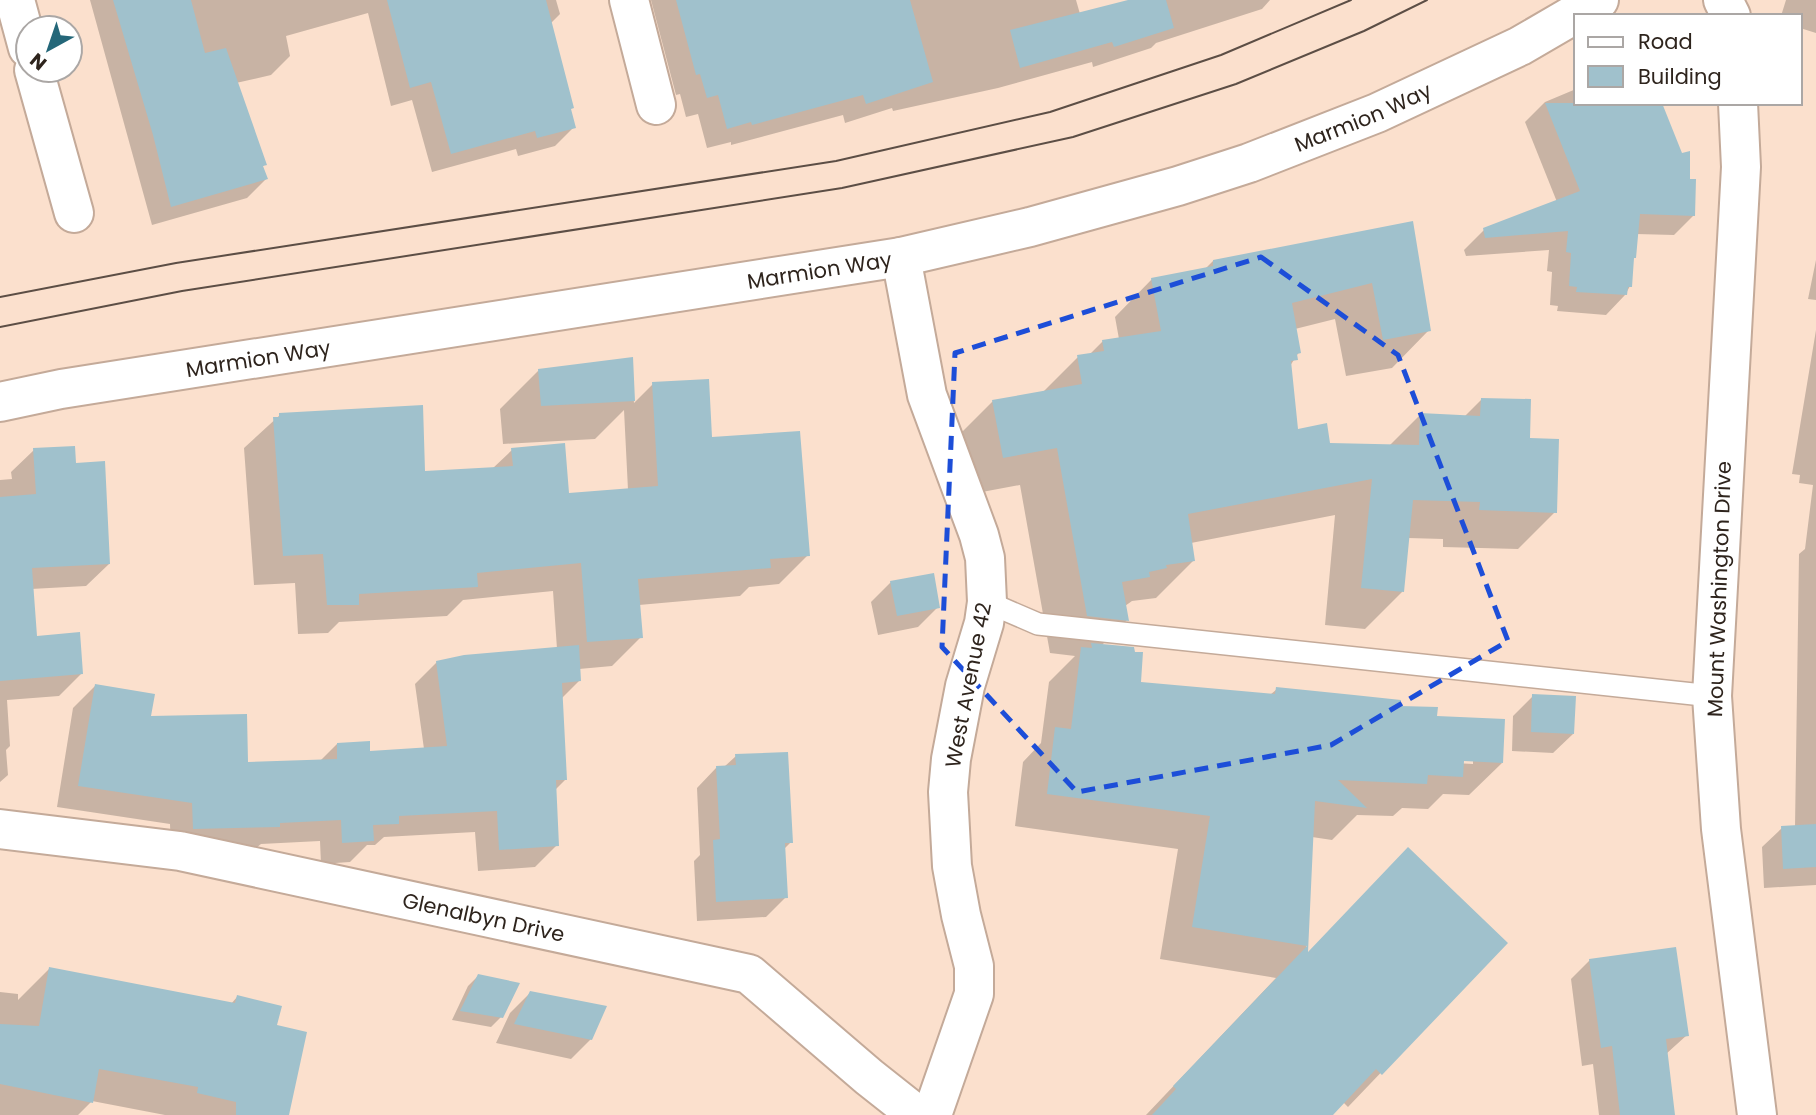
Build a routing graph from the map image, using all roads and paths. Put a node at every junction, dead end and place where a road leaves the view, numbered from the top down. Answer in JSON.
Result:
{"nodes":[{"id":1,"x":629,"y":0,"type":"edge"},
{"id":2,"x":1599,"y":0,"type":"edge"},
{"id":3,"x":1575,"y":14,"type":"edge"},
{"id":4,"x":1574,"y":15,"type":"edge"},
{"id":5,"x":38,"y":84,"type":"edge"},
{"id":6,"x":656,"y":105,"type":"dead end"},
{"id":7,"x":1738,"y":105,"type":"edge"},
{"id":8,"x":74,"y":213,"type":"dead end"},
{"id":9,"x":901,"y":257,"type":"junction"},
{"id":10,"x":0,"y":402,"type":"edge"},
{"id":11,"x":988,"y":602,"type":"junction"},
{"id":12,"x":1712,"y":696,"type":"junction"},
{"id":13,"x":0,"y":830,"type":"edge"},
{"id":14,"x":917,"y":1115,"type":"edge"},
{"id":15,"x":932,"y":1115,"type":"edge"},
{"id":16,"x":1757,"y":1115,"type":"edge"}],
"edges":[{"from":1,"to":6,"type":"street"},
{"from":2,"to":3,"type":"street","name":"Marmion Way"},
{"from":4,"to":9,"type":"street","name":"Marmion Way"},
{"from":5,"to":8,"type":"street"},
{"from":7,"to":12,"type":"street","name":"Mount Washington Drive"},
{"from":9,"to":10,"type":"street","name":"Marmion Way"},
{"from":9,"to":11,"type":"street","name":"West Avenue 42"},
{"from":11,"to":12,"type":"lane"},
{"from":11,"to":15,"type":"street","name":"West Avenue 42"},
{"from":12,"to":16,"type":"street","name":"Mount Washington Drive"},
{"from":13,"to":14,"type":"street","name":"Glenalbyn Drive"}]}
